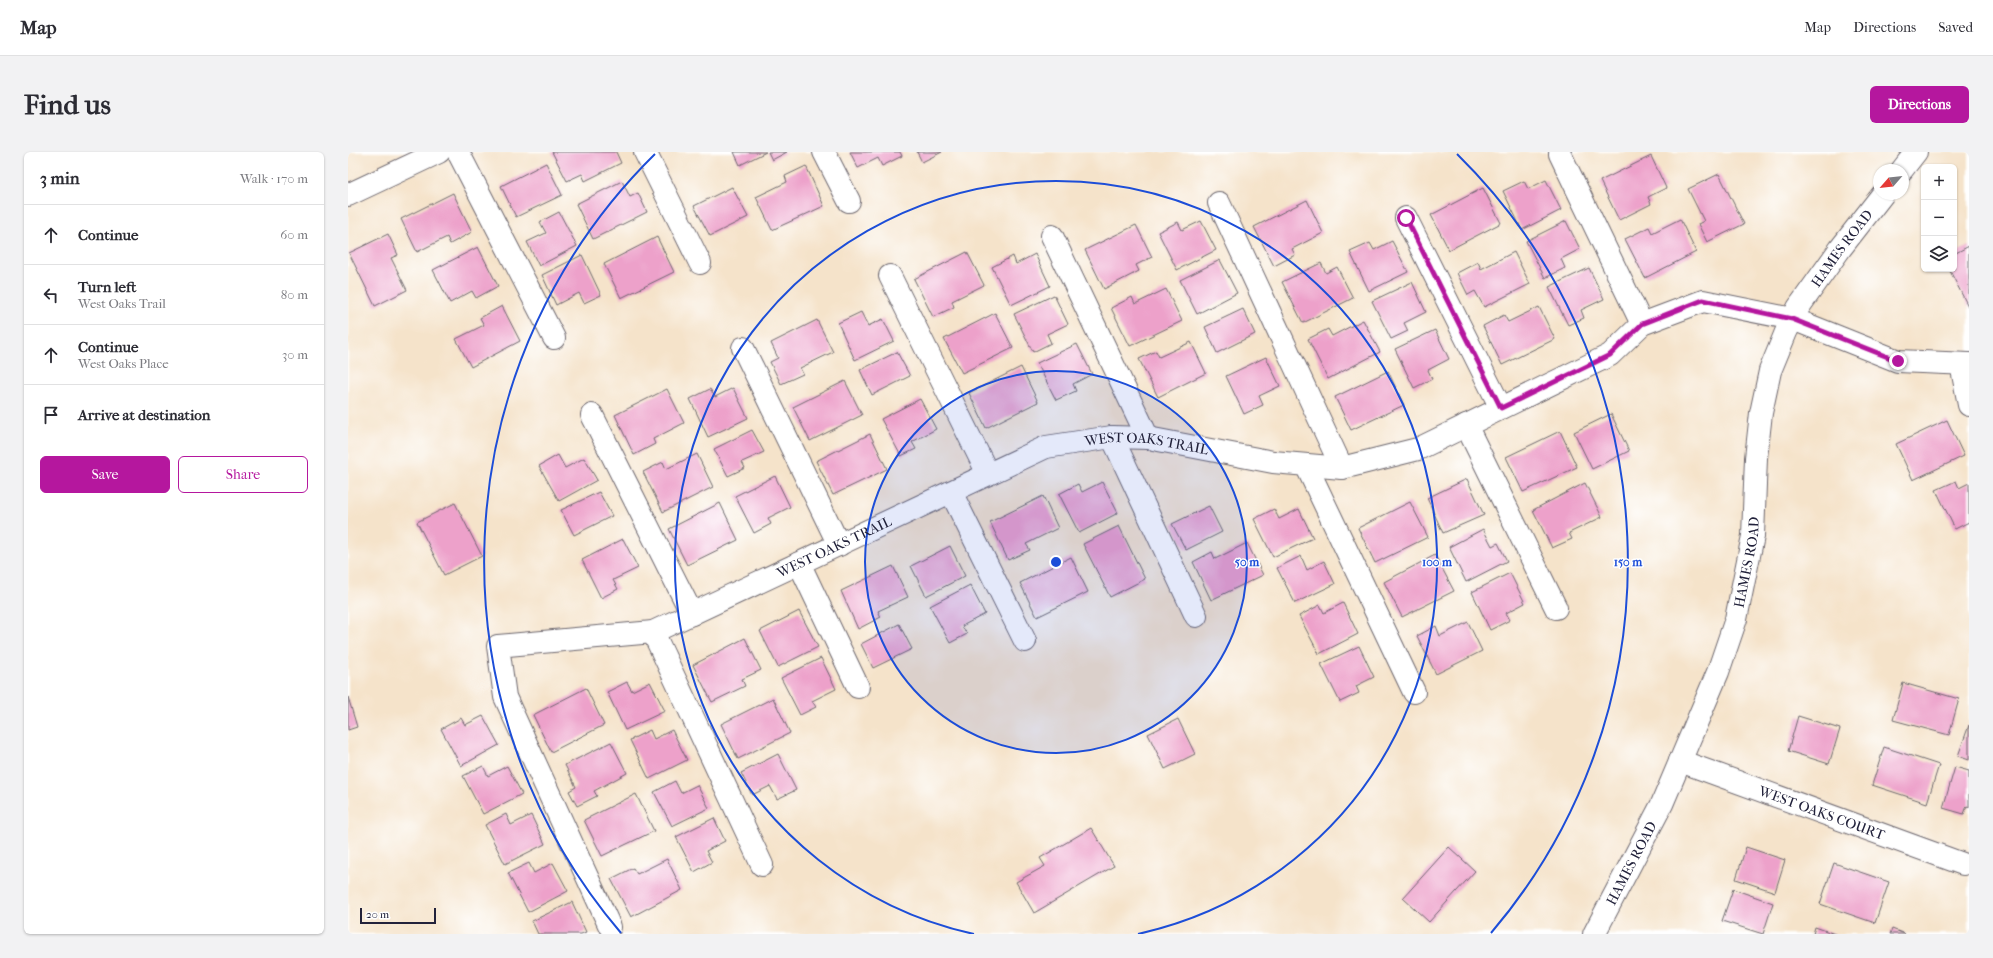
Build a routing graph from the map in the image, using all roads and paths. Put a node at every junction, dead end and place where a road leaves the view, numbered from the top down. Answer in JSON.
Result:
{"nodes":[{"id":1,"x":439,"y":152,"type":"edge"},
{"id":2,"x":458,"y":152,"type":"edge"},
{"id":3,"x":645,"y":152,"type":"edge"},
{"id":4,"x":824,"y":152,"type":"edge"},
{"id":5,"x":1916,"y":152,"type":"edge"},
{"id":6,"x":1560,"y":154,"type":"dead end"},
{"id":7,"x":402,"y":160,"type":"edge"},
{"id":8,"x":1907,"y":164,"type":"edge"},
{"id":9,"x":348,"y":195,"type":"edge"},
{"id":10,"x":1878,"y":200,"type":"edge"},
{"id":11,"x":849,"y":201,"type":"dead end"},
{"id":12,"x":1219,"y":203,"type":"dead end"},
{"id":13,"x":1406,"y":218,"type":"dead end"},
{"id":14,"x":1052,"y":236,"type":"dead end"},
{"id":15,"x":700,"y":263,"type":"dead end"},
{"id":16,"x":890,"y":276,"type":"dead end"},
{"id":17,"x":1792,"y":319,"type":"junction"},
{"id":18,"x":1642,"y":324,"type":"junction"},
{"id":19,"x":554,"y":338,"type":"dead end"},
{"id":20,"x":742,"y":348,"type":"dead end"},
{"id":21,"x":1965,"y":364,"type":"edge"},
{"id":22,"x":1969,"y":405,"type":"edge"},
{"id":23,"x":1501,"y":408,"type":"junction"},
{"id":24,"x":592,"y":415,"type":"dead end"},
{"id":25,"x":1466,"y":426,"type":"junction"},
{"id":26,"x":1112,"y":437,"type":"junction"},
{"id":27,"x":1148,"y":438,"type":"junction"},
{"id":28,"x":1306,"y":465,"type":"junction"},
{"id":29,"x":1342,"y":468,"type":"junction"},
{"id":30,"x":988,"y":474,"type":"junction"},
{"id":31,"x":951,"y":492,"type":"junction"},
{"id":32,"x":839,"y":545,"type":"junction"},
{"id":33,"x":800,"y":564,"type":"junction"},
{"id":34,"x":1556,"y":608,"type":"dead end"},
{"id":35,"x":692,"y":614,"type":"junction"},
{"id":36,"x":1196,"y":616,"type":"dead end"},
{"id":37,"x":653,"y":632,"type":"junction"},
{"id":38,"x":1026,"y":641,"type":"dead end"},
{"id":39,"x":858,"y":687,"type":"dead end"},
{"id":40,"x":1414,"y":692,"type":"dead end"},
{"id":41,"x":1680,"y":761,"type":"junction"},
{"id":42,"x":1963,"y":864,"type":"dead end"},
{"id":43,"x":762,"y":865,"type":"dead end"},
{"id":44,"x":610,"y":927,"type":"dead end"},
{"id":45,"x":1594,"y":934,"type":"edge"}],
"edges":[{"from":1,"to":7,"type":"street"},
{"from":2,"to":19,"type":"street"},
{"from":3,"to":15,"type":"street"},
{"from":4,"to":11,"type":"street"},
{"from":5,"to":8,"type":"street"},
{"from":6,"to":18,"type":"street"},
{"from":7,"to":9,"type":"street"},
{"from":10,"to":17,"type":"street","name":"HAMES ROAD"},
{"from":12,"to":29,"type":"street"},
{"from":13,"to":23,"type":"street"},
{"from":14,"to":27,"type":"street"},
{"from":16,"to":30,"type":"street"},
{"from":17,"to":18,"type":"street","name":"WEST OAKS TRAIL"},
{"from":17,"to":21,"type":"street","name":"WEST OAKS TRAIL"},
{"from":17,"to":41,"type":"street","name":"HAMES ROAD"},
{"from":18,"to":23,"type":"street","name":"WEST OAKS TRAIL"},
{"from":20,"to":32,"type":"street"},
{"from":21,"to":22,"type":"street"},
{"from":23,"to":25,"type":"street","name":"WEST OAKS TRAIL"},
{"from":24,"to":35,"type":"street"},
{"from":25,"to":29,"type":"street","name":"WEST OAKS TRAIL"},
{"from":25,"to":34,"type":"street"},
{"from":26,"to":27,"type":"street","name":"WEST OAKS TRAIL"},
{"from":26,"to":30,"type":"street","name":"WEST OAKS TRAIL"},
{"from":26,"to":36,"type":"street"},
{"from":27,"to":28,"type":"street","name":"WEST OAKS TRAIL"},
{"from":28,"to":29,"type":"street","name":"WEST OAKS TRAIL"},
{"from":28,"to":40,"type":"street"},
{"from":30,"to":31,"type":"street","name":"WEST OAKS TRAIL"},
{"from":31,"to":32,"type":"street","name":"WEST OAKS TRAIL"},
{"from":31,"to":38,"type":"street"},
{"from":32,"to":33,"type":"street","name":"WEST OAKS TRAIL"},
{"from":33,"to":35,"type":"street","name":"WEST OAKS TRAIL"},
{"from":33,"to":39,"type":"street"},
{"from":35,"to":37,"type":"street","name":"WEST OAKS TRAIL"},
{"from":37,"to":43,"type":"street"},
{"from":37,"to":44,"type":"street","name":"WEST OAKS TRAIL"},
{"from":41,"to":42,"type":"street","name":"WEST OAKS COURT"},
{"from":41,"to":45,"type":"street","name":"HAMES ROAD"}]}
